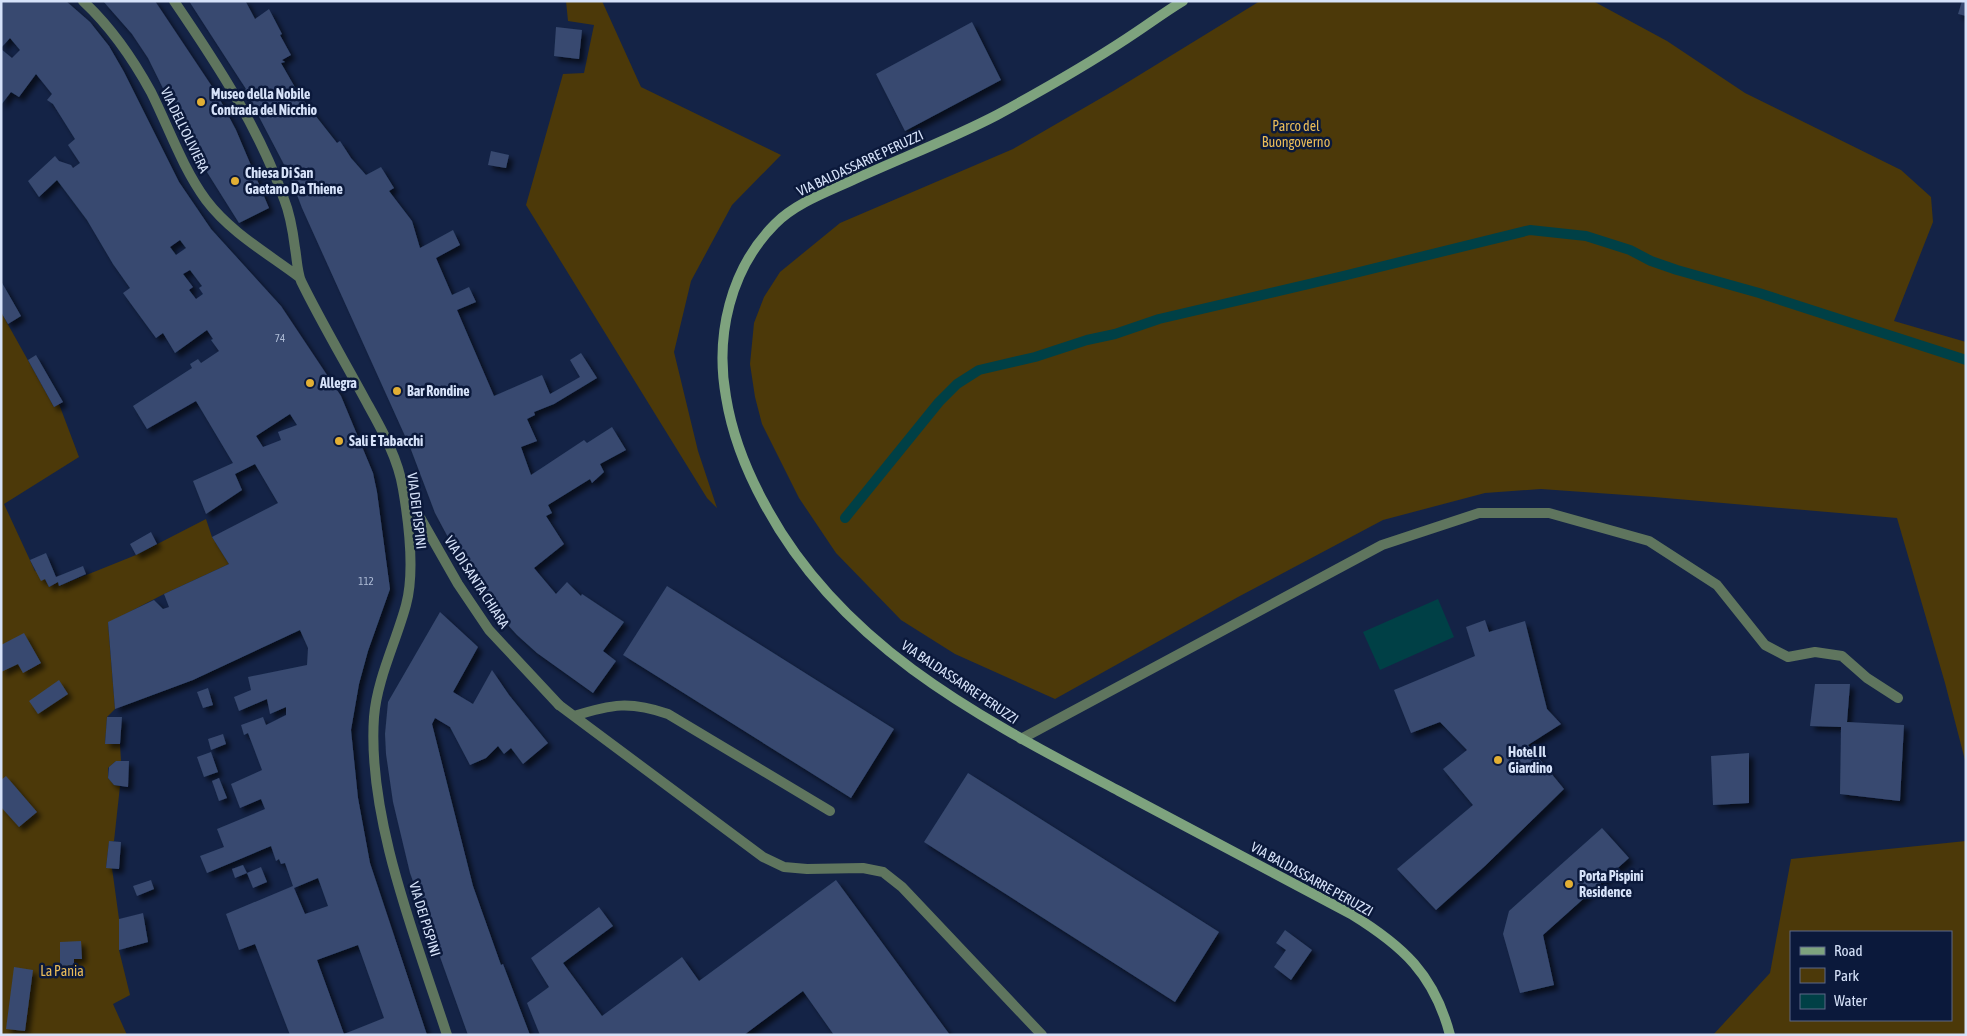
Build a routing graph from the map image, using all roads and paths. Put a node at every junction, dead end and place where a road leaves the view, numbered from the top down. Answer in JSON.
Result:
{"nodes":[{"id":1,"x":83,"y":1,"type":"edge"},
{"id":2,"x":174,"y":1,"type":"edge"},
{"id":3,"x":1182,"y":1,"type":"edge"},
{"id":4,"x":299,"y":277,"type":"junction"},
{"id":5,"x":403,"y":488,"type":"junction"},
{"id":6,"x":1898,"y":698,"type":"dead end"},
{"id":7,"x":574,"y":716,"type":"junction"},
{"id":8,"x":1021,"y":739,"type":"junction"},
{"id":9,"x":830,"y":811,"type":"dead end"},
{"id":10,"x":447,"y":1035,"type":"edge"},
{"id":11,"x":1042,"y":1035,"type":"edge"},
{"id":12,"x":1450,"y":1035,"type":"edge"}],
"edges":[{"from":1,"to":4,"type":"street","name":"VIA DELL'OLIVIERA"},
{"from":2,"to":4,"type":"street","name":"VIA DEI PISPINI"},
{"from":3,"to":8,"type":"street","name":"VIA BALDASSARRE PERUZZI"},
{"from":4,"to":5,"type":"street","name":"VIA DEI PISPINI"},
{"from":5,"to":7,"type":"street","name":"VIA DI SANTA CHIARA"},
{"from":5,"to":10,"type":"street","name":"VIA DEI PISPINI"},
{"from":6,"to":8,"type":"street"},
{"from":7,"to":9,"type":"street"},
{"from":7,"to":11,"type":"street","name":"VIA DI SANTA CHIARA"},
{"from":8,"to":12,"type":"street","name":"VIA BALDASSARRE PERUZZI"}]}
